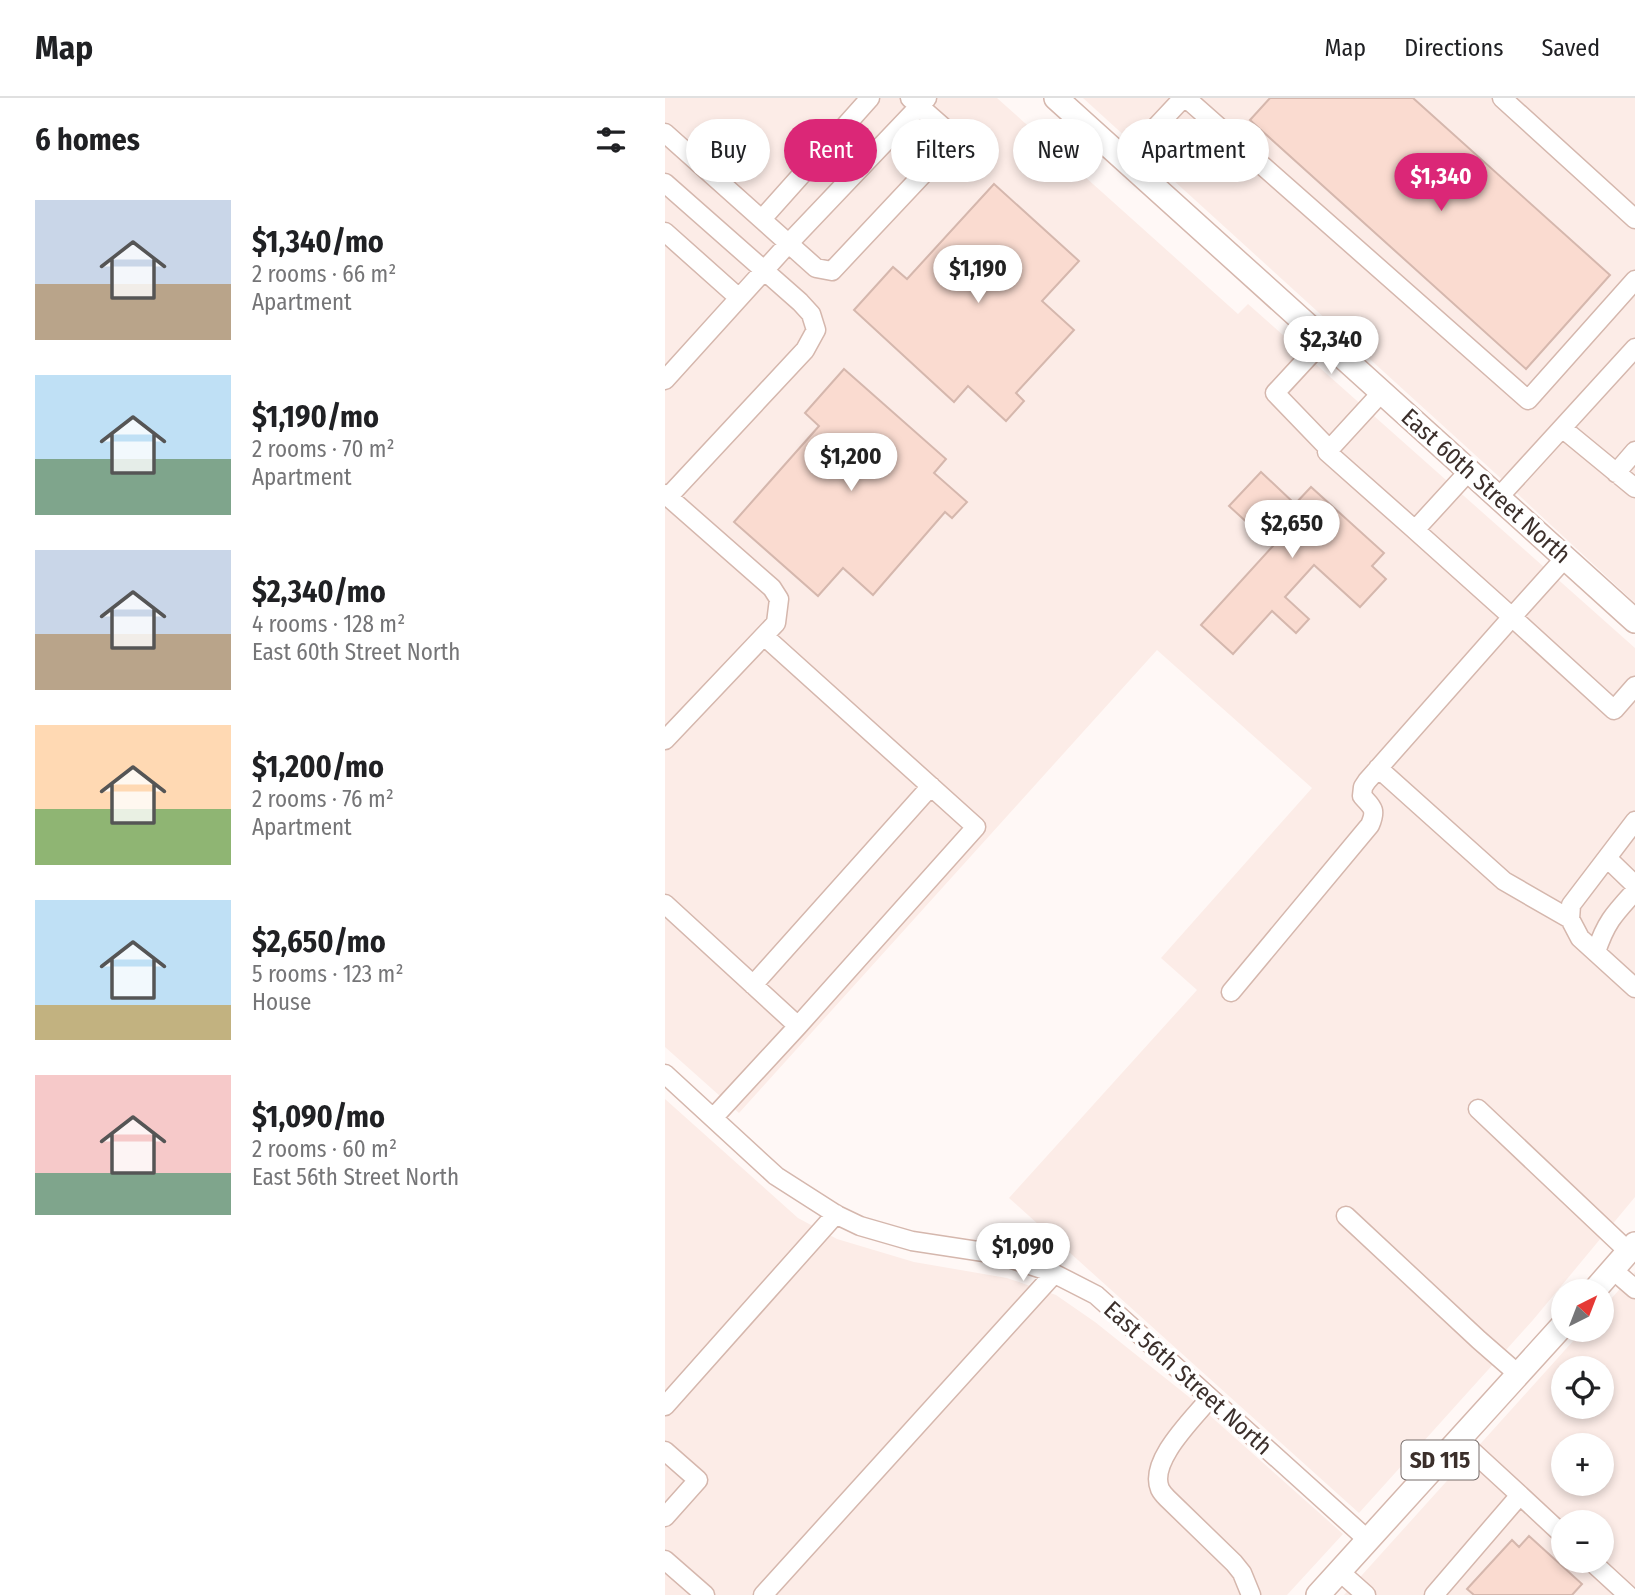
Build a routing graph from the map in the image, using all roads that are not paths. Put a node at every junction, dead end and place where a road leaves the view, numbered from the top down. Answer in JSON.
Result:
{"nodes":[{"id":1,"x":870,"y":98,"type":"edge"},
{"id":2,"x":1056,"y":98,"type":"edge"},
{"id":3,"x":1184,"y":98,"type":"edge"},
{"id":4,"x":1502,"y":98,"type":"edge"},
{"id":5,"x":919,"y":101,"type":"edge"},
{"id":6,"x":1164,"y":119,"type":"edge"},
{"id":7,"x":665,"y":133,"type":"edge"},
{"id":8,"x":1117,"y":153,"type":"edge"},
{"id":9,"x":1149,"y":182,"type":"edge"},
{"id":10,"x":665,"y":183,"type":"edge"},
{"id":11,"x":762,"y":219,"type":"junction"},
{"id":12,"x":1635,"y":219,"type":"edge"},
{"id":13,"x":665,"y":232,"type":"edge"},
{"id":14,"x":788,"y":244,"type":"junction"},
{"id":15,"x":764,"y":270,"type":"junction"},
{"id":16,"x":1635,"y":279,"type":"edge"},
{"id":17,"x":739,"y":298,"type":"junction"},
{"id":18,"x":1324,"y":340,"type":"junction"},
{"id":19,"x":1635,"y":348,"type":"edge"},
{"id":20,"x":665,"y":380,"type":"edge"},
{"id":21,"x":1382,"y":392,"type":"junction"},
{"id":22,"x":1562,"y":428,"type":"junction"},
{"id":23,"x":1329,"y":449,"type":"junction"},
{"id":24,"x":1635,"y":451,"type":"edge"},
{"id":25,"x":1469,"y":471,"type":"junction"},
{"id":26,"x":1616,"y":473,"type":"junction"},
{"id":27,"x":1635,"y":488,"type":"edge"},
{"id":28,"x":667,"y":495,"type":"edge"},
{"id":29,"x":1498,"y":498,"type":"junction"},
{"id":30,"x":1415,"y":530,"type":"junction"},
{"id":31,"x":1565,"y":558,"type":"junction"},
{"id":32,"x":1512,"y":617,"type":"junction"},
{"id":33,"x":1635,"y":621,"type":"edge"},
{"id":34,"x":764,"y":636,"type":"junction"},
{"id":35,"x":1635,"y":686,"type":"edge"},
{"id":36,"x":665,"y":740,"type":"edge"},
{"id":37,"x":1378,"y":768,"type":"junction"},
{"id":38,"x":931,"y":786,"type":"junction"},
{"id":39,"x":1635,"y":821,"type":"edge"},
{"id":40,"x":1607,"y":858,"type":"junction"},
{"id":41,"x":1635,"y":886,"type":"edge"},
{"id":42,"x":1632,"y":901,"type":"edge"},
{"id":43,"x":665,"y":904,"type":"edge"},
{"id":44,"x":1570,"y":919,"type":"junction"},
{"id":45,"x":1595,"y":952,"type":"junction"},
{"id":46,"x":753,"y":985,"type":"junction"},
{"id":47,"x":1635,"y":988,"type":"edge"},
{"id":48,"x":1231,"y":992,"type":"dead end"},
{"id":49,"x":799,"y":1026,"type":"junction"},
{"id":50,"x":667,"y":1080,"type":"edge"},
{"id":51,"x":1478,"y":1109,"type":"dead end"},
{"id":52,"x":713,"y":1118,"type":"junction"},
{"id":53,"x":836,"y":1214,"type":"junction"},
{"id":54,"x":1346,"y":1216,"type":"dead end"},
{"id":55,"x":1632,"y":1248,"type":"edge"},
{"id":56,"x":1613,"y":1270,"type":"junction"},
{"id":57,"x":1054,"y":1274,"type":"junction"},
{"id":58,"x":1605,"y":1279,"type":"edge"},
{"id":59,"x":1635,"y":1289,"type":"edge"},
{"id":60,"x":1551,"y":1338,"type":"edge"},
{"id":61,"x":1518,"y":1374,"type":"junction"},
{"id":62,"x":1210,"y":1398,"type":"junction"},
{"id":63,"x":665,"y":1406,"type":"edge"},
{"id":64,"x":1459,"y":1439,"type":"junction"},
{"id":65,"x":666,"y":1454,"type":"edge"},
{"id":66,"x":1520,"y":1495,"type":"junction"},
{"id":67,"x":665,"y":1517,"type":"edge"},
{"id":68,"x":1551,"y":1524,"type":"edge"},
{"id":69,"x":1368,"y":1540,"type":"junction"},
{"id":70,"x":665,"y":1560,"type":"edge"},
{"id":71,"x":1339,"y":1572,"type":"junction"},
{"id":72,"x":1604,"y":1573,"type":"edge"},
{"id":73,"x":705,"y":1595,"type":"edge"},
{"id":74,"x":762,"y":1595,"type":"edge"},
{"id":75,"x":1251,"y":1595,"type":"edge"},
{"id":76,"x":1318,"y":1595,"type":"edge"},
{"id":77,"x":1366,"y":1595,"type":"edge"},
{"id":78,"x":1434,"y":1595,"type":"edge"},
{"id":79,"x":1628,"y":1595,"type":"edge"}],
"edges":[{"from":1,"to":11,"type":"street"},
{"from":2,"to":8,"type":"main road","name":"East 60th Street North"},
{"from":3,"to":6,"type":"street"},
{"from":3,"to":16,"type":"street"},
{"from":4,"to":12,"type":"street"},
{"from":5,"to":14,"type":"street"},
{"from":5,"to":14,"type":"street"},
{"from":7,"to":11,"type":"street"},
{"from":9,"to":18,"type":"main road","name":"East 60th Street North"},
{"from":10,"to":15,"type":"street"},
{"from":11,"to":14,"type":"street"},
{"from":13,"to":17,"type":"street"},
{"from":14,"to":15,"type":"street"},
{"from":15,"to":17,"type":"street"},
{"from":15,"to":28,"type":"street"},
{"from":17,"to":20,"type":"street"},
{"from":18,"to":21,"type":"main road","name":"East 60th Street North"},
{"from":18,"to":23,"type":"street"},
{"from":19,"to":22,"type":"street"},
{"from":21,"to":23,"type":"street"},
{"from":21,"to":25,"type":"main road","name":"East 60th Street North"},
{"from":22,"to":26,"type":"street"},
{"from":22,"to":29,"type":"street"},
{"from":23,"to":30,"type":"street"},
{"from":24,"to":26,"type":"street"},
{"from":25,"to":29,"type":"main road","name":"East 60th Street North"},
{"from":25,"to":30,"type":"street"},
{"from":26,"to":27,"type":"street"},
{"from":28,"to":34,"type":"street"},
{"from":29,"to":31,"type":"main road","name":"East 60th Street North"},
{"from":30,"to":32,"type":"street"},
{"from":31,"to":32,"type":"street"},
{"from":31,"to":33,"type":"main road","name":"East 60th Street North"},
{"from":32,"to":35,"type":"street"},
{"from":32,"to":37,"type":"street"},
{"from":34,"to":36,"type":"street"},
{"from":34,"to":38,"type":"street"},
{"from":37,"to":44,"type":"street"},
{"from":37,"to":48,"type":"street"},
{"from":38,"to":46,"type":"street"},
{"from":38,"to":49,"type":"street"},
{"from":39,"to":40,"type":"street"},
{"from":40,"to":41,"type":"street"},
{"from":40,"to":44,"type":"street"},
{"from":42,"to":45,"type":"street"},
{"from":43,"to":46,"type":"street"},
{"from":44,"to":45,"type":"street"},
{"from":45,"to":47,"type":"street"},
{"from":46,"to":49,"type":"street"},
{"from":49,"to":52,"type":"street"},
{"from":50,"to":52,"type":"street","name":"East 56th Street North"},
{"from":51,"to":55,"type":"street"},
{"from":52,"to":53,"type":"street","name":"East 56th Street North"},
{"from":53,"to":57,"type":"street","name":"East 56th Street North"},
{"from":53,"to":63,"type":"street"},
{"from":54,"to":61,"type":"street"},
{"from":55,"to":56,"type":"main road"},
{"from":56,"to":58,"type":"main road"},
{"from":56,"to":59,"type":"street"},
{"from":57,"to":62,"type":"street","name":"East 56th Street North"},
{"from":57,"to":74,"type":"street"},
{"from":60,"to":61,"type":"main road","number":"SD 115"},
{"from":61,"to":64,"type":"main road","number":"SD 115"},
{"from":62,"to":69,"type":"street","name":"East 56th Street North"},
{"from":62,"to":75,"type":"street"},
{"from":64,"to":66,"type":"street"},
{"from":64,"to":69,"type":"main road","number":"SD 115"},
{"from":65,"to":67,"type":"street"},
{"from":66,"to":68,"type":"street"},
{"from":66,"to":78,"type":"street"},
{"from":69,"to":71,"type":"main road","number":"SD 115"},
{"from":70,"to":73,"type":"street"},
{"from":71,"to":76,"type":"main road","number":"SD 115"},
{"from":71,"to":77,"type":"street"},
{"from":72,"to":79,"type":"street"}]}
